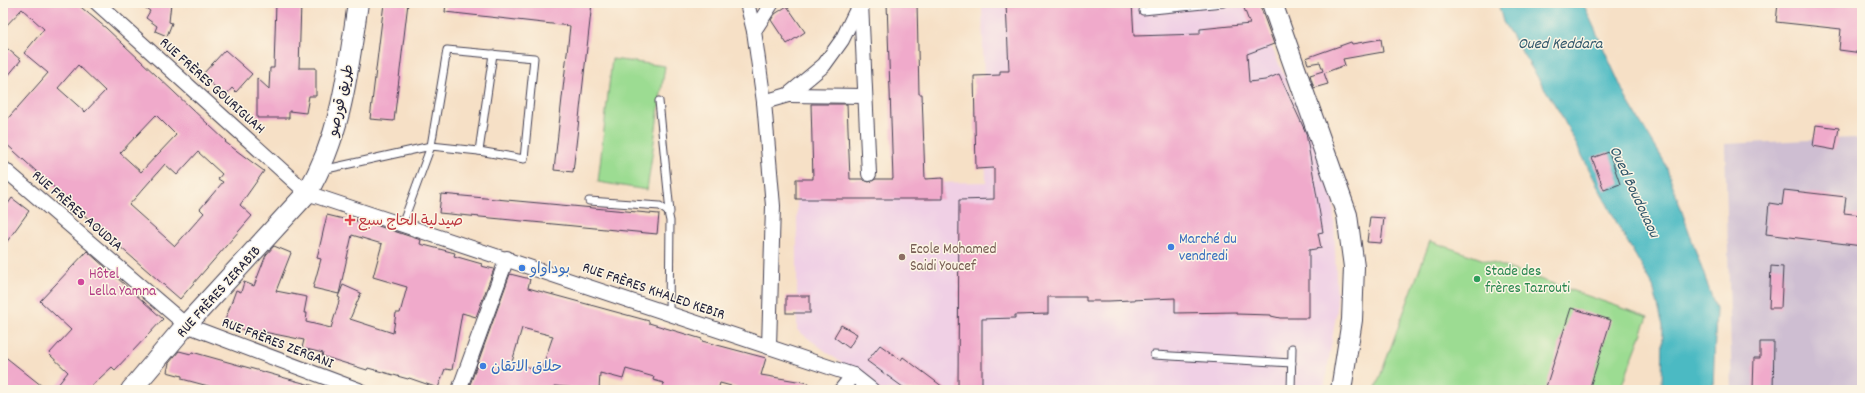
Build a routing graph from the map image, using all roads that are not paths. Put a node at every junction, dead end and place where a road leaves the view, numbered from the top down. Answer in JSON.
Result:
{"nodes":[{"id":1,"x":97,"y":3,"type":"edge"},
{"id":2,"x":358,"y":3,"type":"edge"},
{"id":3,"x":746,"y":3,"type":"edge"},
{"id":4,"x":772,"y":3,"type":"edge"},
{"id":5,"x":860,"y":3,"type":"edge"},
{"id":6,"x":1223,"y":3,"type":"edge"},
{"id":7,"x":1272,"y":3,"type":"edge"},
{"id":8,"x":1143,"y":10,"type":"dead end"},
{"id":9,"x":754,"y":31,"type":"junction"},
{"id":10,"x":493,"y":54,"type":"junction"},
{"id":11,"x":788,"y":95,"type":"junction"},
{"id":12,"x":865,"y":96,"type":"junction"},
{"id":13,"x":658,"y":101,"type":"dead end"},
{"id":14,"x":764,"y":102,"type":"junction"},
{"id":15,"x":431,"y":146,"type":"junction"},
{"id":16,"x":479,"y":151,"type":"junction"},
{"id":17,"x":3,"y":168,"type":"edge"},
{"id":18,"x":320,"y":170,"type":"junction"},
{"id":19,"x":869,"y":174,"type":"dead end"},
{"id":20,"x":307,"y":193,"type":"junction"},
{"id":21,"x":588,"y":201,"type":"dead end"},
{"id":22,"x":668,"y":212,"type":"junction"},
{"id":23,"x":402,"y":225,"type":"junction"},
{"id":24,"x":506,"y":258,"type":"junction"},
{"id":25,"x":669,"y":313,"type":"junction"},
{"id":26,"x":186,"y":325,"type":"junction"},
{"id":27,"x":769,"y":347,"type":"junction"},
{"id":28,"x":1292,"y":348,"type":"dead end"},
{"id":29,"x":1154,"y":356,"type":"dead end"},
{"id":30,"x":1292,"y":363,"type":"junction"},
{"id":31,"x":853,"y":375,"type":"junction"},
{"id":32,"x":131,"y":390,"type":"edge"},
{"id":33,"x":359,"y":390,"type":"edge"},
{"id":34,"x":459,"y":390,"type":"edge"},
{"id":35,"x":842,"y":390,"type":"edge"},
{"id":36,"x":872,"y":390,"type":"edge"},
{"id":37,"x":1291,"y":390,"type":"edge"},
{"id":38,"x":1341,"y":390,"type":"edge"}],
"edges":[{"from":1,"to":20,"type":"street","name":"RUE FRÈRES GOURIGUAH"},
{"from":2,"to":18,"type":"main road","name":"طريق قورصو"},
{"from":3,"to":9,"type":"street"},
{"from":4,"to":9,"type":"street"},
{"from":5,"to":11,"type":"street"},
{"from":5,"to":12,"type":"street"},
{"from":6,"to":8,"type":"lane"},
{"from":7,"to":38,"type":"main road"},
{"from":9,"to":14,"type":"street"},
{"from":10,"to":15,"type":"lane"},
{"from":10,"to":16,"type":"lane"},
{"from":10,"to":16,"type":"lane"},
{"from":11,"to":12,"type":"street"},
{"from":11,"to":14,"type":"street"},
{"from":12,"to":19,"type":"street"},
{"from":13,"to":22,"type":"lane"},
{"from":14,"to":27,"type":"street"},
{"from":15,"to":16,"type":"lane"},
{"from":15,"to":18,"type":"lane"},
{"from":15,"to":23,"type":"lane"},
{"from":17,"to":26,"type":"street","name":"RUE FRÈRES AOUDIA"},
{"from":18,"to":20,"type":"main road","name":"طريق قورصو"},
{"from":20,"to":23,"type":"street","name":"RUE FRÈRES KHALED KEBIR"},
{"from":20,"to":26,"type":"main road","name":"RUE FRÈRES ZERABIB"},
{"from":21,"to":22,"type":"lane"},
{"from":22,"to":25,"type":"lane"},
{"from":23,"to":24,"type":"street","name":"RUE FRÈRES KHALED KEBIR"},
{"from":24,"to":25,"type":"street","name":"RUE FRÈRES KHALED KEBIR"},
{"from":24,"to":34,"type":"street"},
{"from":25,"to":27,"type":"street","name":"RUE FRÈRES KHALED KEBIR"},
{"from":26,"to":32,"type":"main road","name":"RUE FRÈRES ZERABIB"},
{"from":26,"to":33,"type":"street","name":"RUE FRÈRES ZERGANI"},
{"from":27,"to":31,"type":"street","name":"RUE FRÈRES KHALED KEBIR"},
{"from":28,"to":30,"type":"lane"},
{"from":29,"to":30,"type":"lane"},
{"from":30,"to":37,"type":"lane"},
{"from":31,"to":35,"type":"street"},
{"from":31,"to":36,"type":"street","name":"RUE FRÈRES KHALED KEBIR"}]}
